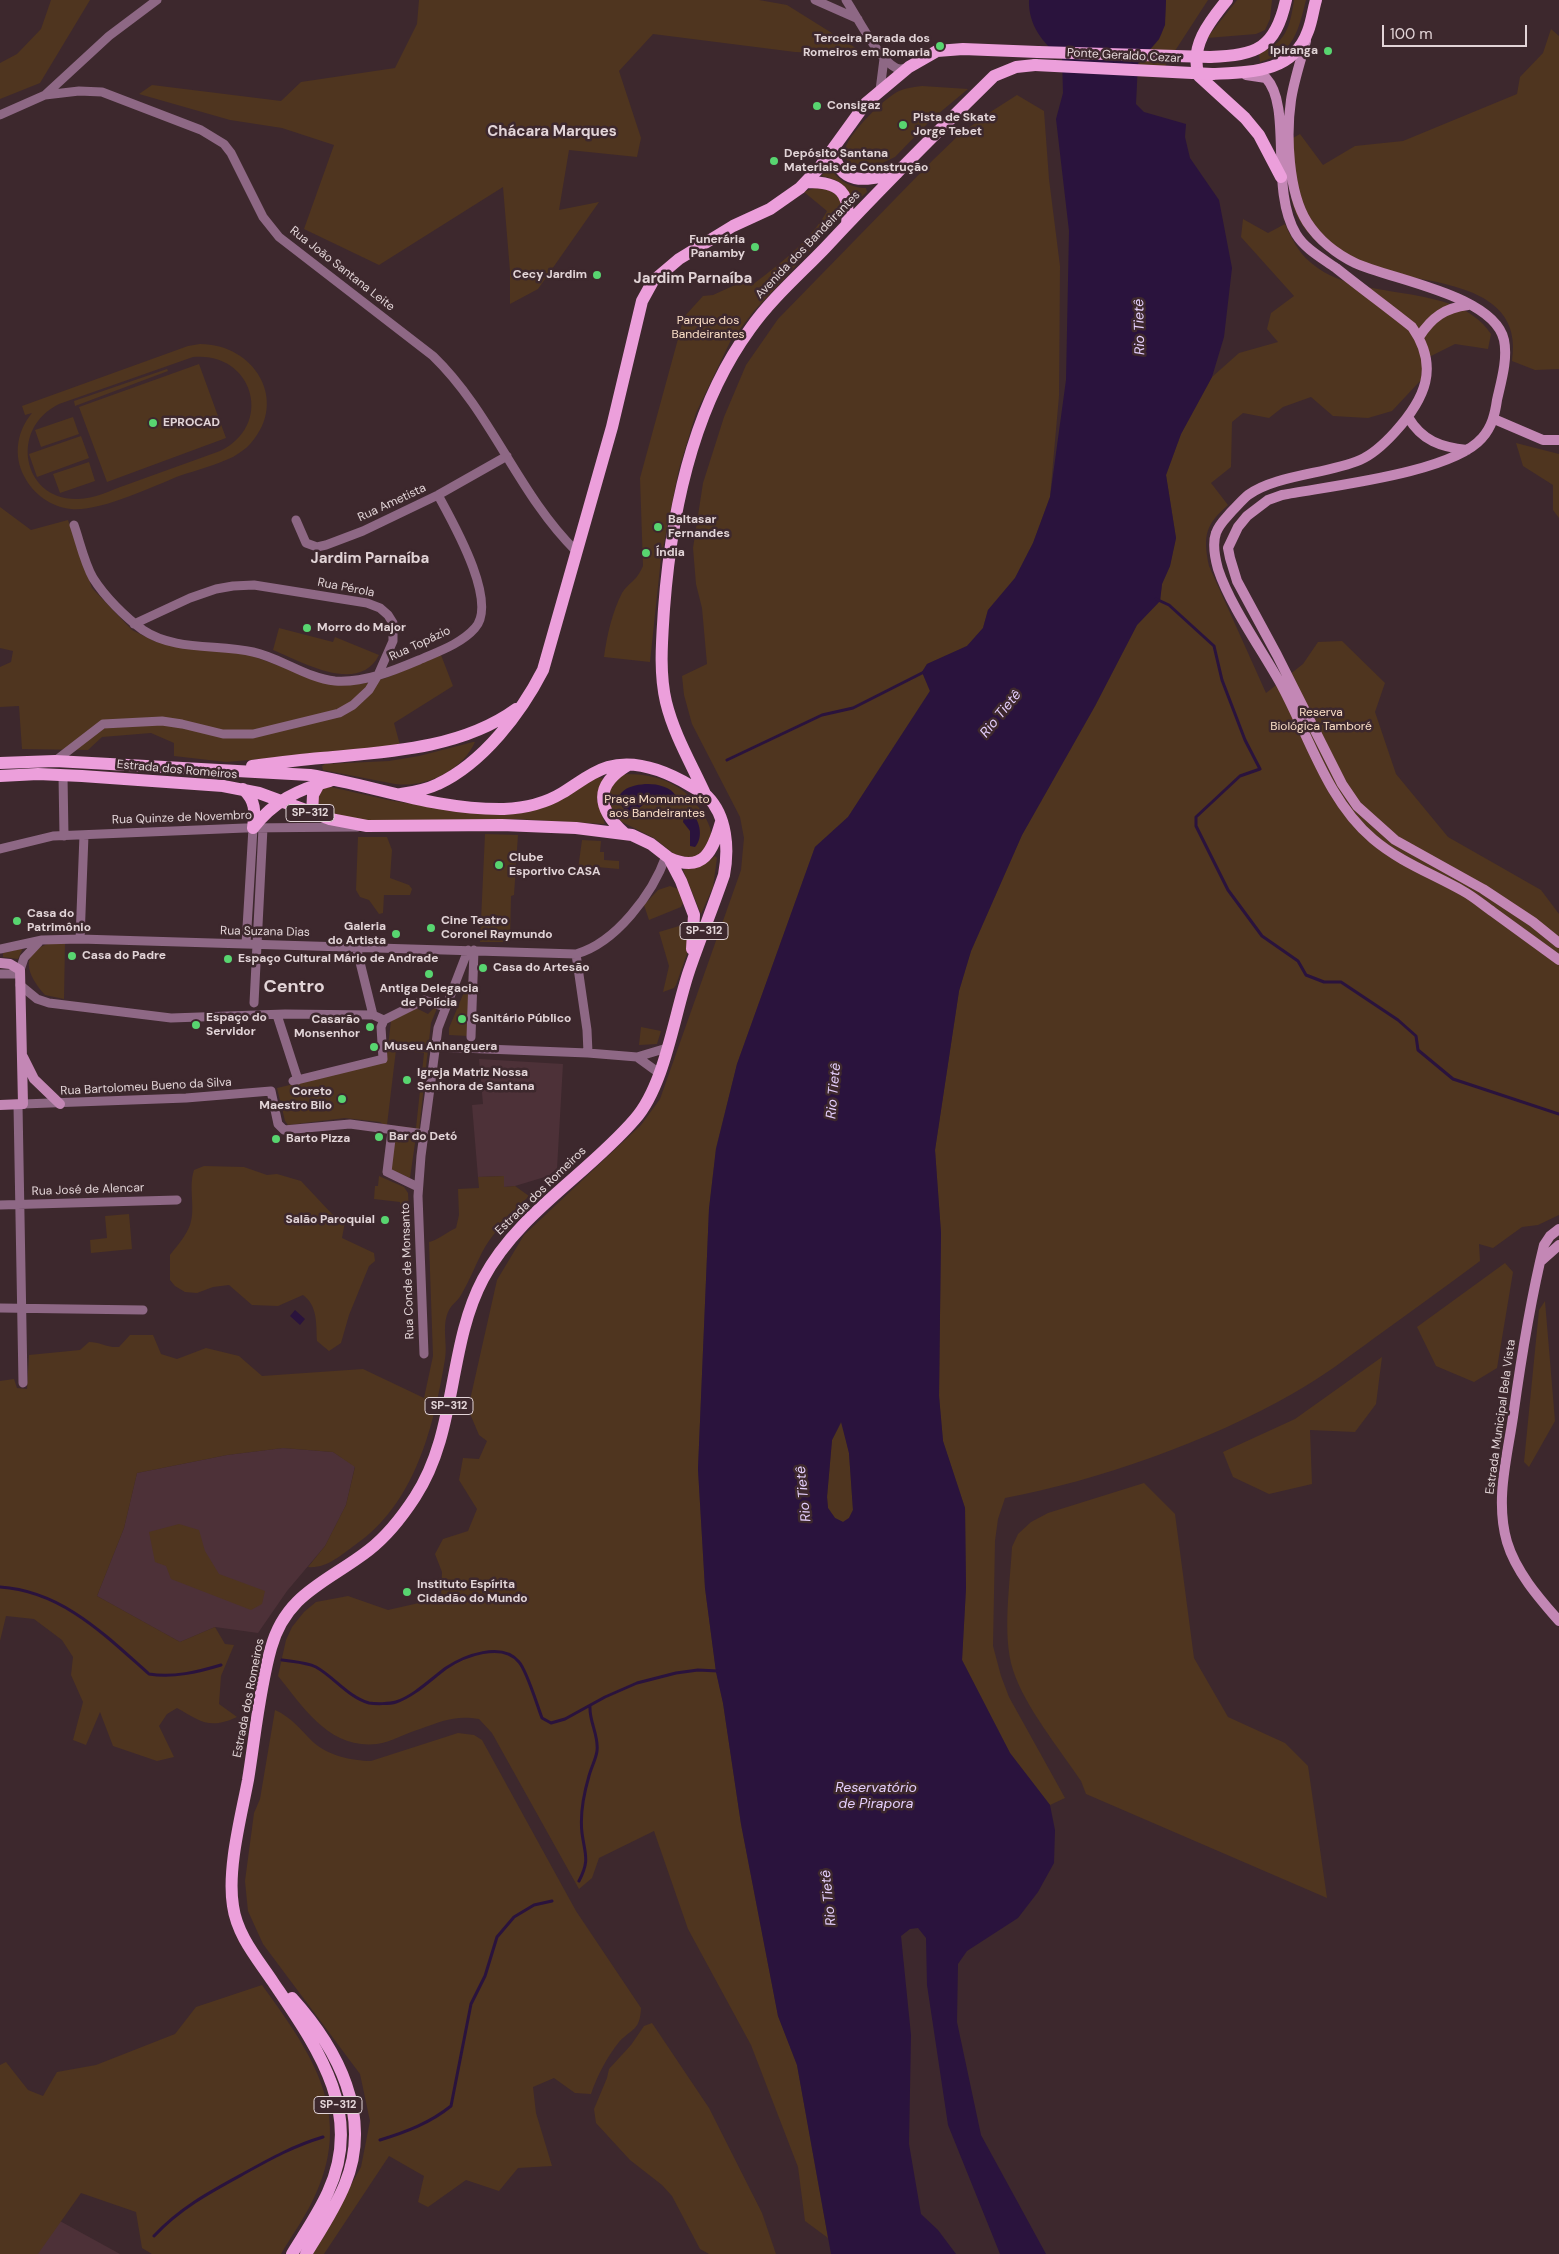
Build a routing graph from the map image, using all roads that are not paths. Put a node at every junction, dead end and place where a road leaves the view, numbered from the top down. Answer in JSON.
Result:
{"nodes":[{"id":1,"x":157,"y":0,"type":"edge"},
{"id":2,"x":815,"y":0,"type":"edge"},
{"id":3,"x":846,"y":0,"type":"edge"},
{"id":4,"x":1228,"y":0,"type":"edge"},
{"id":5,"x":1286,"y":0,"type":"edge"},
{"id":6,"x":1316,"y":0,"type":"edge"},
{"id":7,"x":859,"y":20,"type":"junction"},
{"id":8,"x":1308,"y":31,"type":"junction"},
{"id":9,"x":884,"y":59,"type":"junction"},
{"id":10,"x":1035,"y":65,"type":"joint"},
{"id":11,"x":909,"y":67,"type":"junction"},
{"id":12,"x":1233,"y":73,"type":"junction"},
{"id":13,"x":880,"y":90,"type":"junction"},
{"id":14,"x":45,"y":95,"type":"junction"},
{"id":15,"x":0,"y":115,"type":"edge"},
{"id":16,"x":833,"y":150,"type":"junction"},
{"id":17,"x":897,"y":173,"type":"junction"},
{"id":18,"x":1281,"y":177,"type":"junction"},
{"id":19,"x":808,"y":182,"type":"junction"},
{"id":20,"x":847,"y":224,"type":"junction"},
{"id":21,"x":1469,"y":304,"type":"junction"},
{"id":22,"x":1419,"y":337,"type":"junction"},
{"id":23,"x":1408,"y":417,"type":"junction"},
{"id":24,"x":1494,"y":419,"type":"junction"},
{"id":25,"x":1559,"y":440,"type":"edge"},
{"id":26,"x":1467,"y":450,"type":"junction"},
{"id":27,"x":507,"y":456,"type":"junction"},
{"id":28,"x":438,"y":495,"type":"junction"},
{"id":29,"x":296,"y":520,"type":"dead end"},
{"id":30,"x":74,"y":525,"type":"dead end"},
{"id":31,"x":576,"y":551,"type":"junction"},
{"id":32,"x":134,"y":624,"type":"junction"},
{"id":33,"x":378,"y":676,"type":"junction"},
{"id":34,"x":526,"y":701,"type":"junction"},
{"id":35,"x":55,"y":762,"type":"junction"},
{"id":36,"x":0,"y":763,"type":"edge"},
{"id":37,"x":628,"y":765,"type":"junction"},
{"id":38,"x":218,"y":770,"type":"junction"},
{"id":39,"x":0,"y":776,"type":"edge"},
{"id":40,"x":63,"y":776,"type":"junction"},
{"id":41,"x":334,"y":779,"type":"junction"},
{"id":42,"x":319,"y":784,"type":"junction"},
{"id":43,"x":243,"y":789,"type":"junction"},
{"id":44,"x":394,"y":795,"type":"junction"},
{"id":45,"x":706,"y":796,"type":"junction"},
{"id":46,"x":280,"y":801,"type":"junction"},
{"id":47,"x":312,"y":814,"type":"junction"},
{"id":48,"x":721,"y":822,"type":"junction"},
{"id":49,"x":367,"y":826,"type":"junction"},
{"id":50,"x":258,"y":828,"type":"junction"},
{"id":51,"x":624,"y":833,"type":"junction"},
{"id":52,"x":84,"y":835,"type":"junction"},
{"id":53,"x":64,"y":836,"type":"junction"},
{"id":54,"x":0,"y":850,"type":"edge"},
{"id":55,"x":668,"y":857,"type":"junction"},
{"id":56,"x":80,"y":939,"type":"junction"},
{"id":57,"x":42,"y":940,"type":"junction"},
{"id":58,"x":1559,"y":943,"type":"edge"},
{"id":59,"x":246,"y":944,"type":"junction"},
{"id":60,"x":257,"y":944,"type":"junction"},
{"id":61,"x":356,"y":946,"type":"junction"},
{"id":62,"x":0,"y":949,"type":"edge"},
{"id":63,"x":471,"y":950,"type":"junction"},
{"id":64,"x":576,"y":954,"type":"junction"},
{"id":65,"x":1559,"y":960,"type":"edge"},
{"id":66,"x":0,"y":963,"type":"edge"},
{"id":67,"x":688,"y":972,"type":"junction"},
{"id":68,"x":0,"y":974,"type":"edge"},
{"id":69,"x":20,"y":977,"type":"junction"},
{"id":70,"x":254,"y":1003,"type":"dead end"},
{"id":71,"x":445,"y":1007,"type":"junction"},
{"id":72,"x":277,"y":1015,"type":"junction"},
{"id":73,"x":373,"y":1015,"type":"junction"},
{"id":74,"x":384,"y":1020,"type":"junction"},
{"id":75,"x":471,"y":1038,"type":"dead end"},
{"id":76,"x":435,"y":1047,"type":"junction"},
{"id":77,"x":667,"y":1048,"type":"junction"},
{"id":78,"x":588,"y":1053,"type":"junction"},
{"id":79,"x":22,"y":1054,"type":"junction"},
{"id":80,"x":637,"y":1057,"type":"junction"},
{"id":81,"x":659,"y":1073,"type":"junction"},
{"id":82,"x":60,"y":1104,"type":"junction"},
{"id":83,"x":0,"y":1105,"type":"edge"},
{"id":84,"x":20,"y":1105,"type":"junction"},
{"id":85,"x":392,"y":1131,"type":"junction"},
{"id":86,"x":424,"y":1134,"type":"junction"},
{"id":87,"x":418,"y":1187,"type":"junction"},
{"id":88,"x":177,"y":1200,"type":"dead end"},
{"id":89,"x":0,"y":1205,"type":"edge"},
{"id":90,"x":20,"y":1205,"type":"junction"},
{"id":91,"x":1559,"y":1229,"type":"edge"},
{"id":92,"x":1559,"y":1245,"type":"edge"},
{"id":93,"x":1540,"y":1262,"type":"junction"},
{"id":94,"x":0,"y":1308,"type":"edge"},
{"id":95,"x":21,"y":1308,"type":"junction"},
{"id":96,"x":143,"y":1310,"type":"dead end"},
{"id":97,"x":424,"y":1354,"type":"dead end"},
{"id":98,"x":23,"y":1383,"type":"dead end"},
{"id":99,"x":1559,"y":1621,"type":"edge"},
{"id":100,"x":262,"y":1965,"type":"junction"},
{"id":101,"x":292,"y":2254,"type":"edge"},
{"id":102,"x":306,"y":2254,"type":"edge"}],
"edges":[{"from":1,"to":14,"type":"street"},
{"from":2,"to":7,"type":"street"},
{"from":3,"to":7,"type":"street"},
{"from":4,"to":18,"type":"main road"},
{"from":5,"to":11,"type":"main road","name":"Ponte Geraldo Cezar","bridge":true},
{"from":6,"to":8,"type":"main road","name":"Ponte Geraldo Cezar"},
{"from":7,"to":9,"type":"street"},
{"from":8,"to":12,"type":"main road","name":"Ponte Geraldo Cezar"},
{"from":8,"to":21,"type":"main road"},
{"from":9,"to":11,"type":"street"},
{"from":9,"to":13,"type":"street"},
{"from":10,"to":12,"type":"main road","name":"Ponte Geraldo Cezar","bridge":true},
{"from":10,"to":17,"type":"main road","name":"Avenida dos Bandeirantes"},
{"from":11,"to":13,"type":"main road","name":"Ponte Geraldo Cezar"},
{"from":12,"to":18,"type":"main road"},
{"from":13,"to":16,"type":"main road","name":"Ponte Geraldo Cezar"},
{"from":14,"to":15,"type":"street"},
{"from":14,"to":27,"type":"street","name":"Rua João Santana Leite"},
{"from":16,"to":17,"type":"main road"},
{"from":16,"to":19,"type":"main road","name":"Ponte Geraldo Cezar"},
{"from":17,"to":20,"type":"main road","name":"Avenida dos Bandeirantes"},
{"from":18,"to":22,"type":"main road"},
{"from":19,"to":20,"type":"main road"},
{"from":19,"to":31,"type":"main road","name":"Ponte Geraldo Cezar"},
{"from":20,"to":45,"type":"main road","name":"Avenida dos Bandeirantes"},
{"from":21,"to":22,"type":"main road"},
{"from":21,"to":24,"type":"main road"},
{"from":22,"to":23,"type":"main road"},
{"from":23,"to":26,"type":"main road"},
{"from":23,"to":65,"type":"main road"},
{"from":24,"to":25,"type":"main road"},
{"from":24,"to":26,"type":"main road"},
{"from":26,"to":58,"type":"main road"},
{"from":27,"to":28,"type":"street","name":"Rua Ametista"},
{"from":27,"to":31,"type":"street","name":"Rua João Santana Leite"},
{"from":28,"to":29,"type":"street","name":"Rua Ametista"},
{"from":28,"to":33,"type":"street","name":"Rua Topázio"},
{"from":30,"to":32,"type":"street"},
{"from":31,"to":34,"type":"main road","name":"Ponte Geraldo Cezar"},
{"from":32,"to":33,"type":"street"},
{"from":32,"to":33,"type":"street","name":"Rua Pérola"},
{"from":33,"to":35,"type":"street","name":"Rua Pérola"},
{"from":34,"to":38,"type":"main road"},
{"from":34,"to":44,"type":"main road","name":"Ponte Geraldo Cezar"},
{"from":35,"to":36,"type":"main road","number":"SP-312"},
{"from":35,"to":38,"type":"main road","number":"SP-312"},
{"from":37,"to":44,"type":"main road","name":"Estrada dos Romeiros","number":"SP-312"},
{"from":37,"to":45,"type":"main road","name":"Estrada dos Romeiros","number":"SP-312"},
{"from":37,"to":51,"type":"main road"},
{"from":38,"to":41,"type":"main road","number":"SP-312"},
{"from":39,"to":40,"type":"main road","name":"Estrada dos Romeiros","number":"SP-312"},
{"from":40,"to":43,"type":"main road","name":"Estrada dos Romeiros","number":"SP-312"},
{"from":40,"to":53,"type":"street"},
{"from":41,"to":42,"type":"main road"},
{"from":41,"to":44,"type":"main road","name":"Estrada dos Romeiros","number":"SP-312"},
{"from":42,"to":46,"type":"main road"},
{"from":42,"to":47,"type":"main road"},
{"from":43,"to":46,"type":"main road","name":"Estrada dos Romeiros","number":"SP-312"},
{"from":43,"to":50,"type":"main road"},
{"from":45,"to":48,"type":"main road","name":"Estrada dos Romeiros","number":"SP-312"},
{"from":46,"to":47,"type":"main road","name":"Estrada dos Romeiros","number":"SP-312"},
{"from":46,"to":50,"type":"main road"},
{"from":47,"to":49,"type":"main road","name":"Estrada dos Romeiros","number":"SP-312"},
{"from":48,"to":55,"type":"main road"},
{"from":48,"to":67,"type":"main road","name":"Estrada dos Romeiros","number":"SP-312"},
{"from":49,"to":50,"type":"street","name":"Rua Quinze de Novembro"},
{"from":49,"to":51,"type":"main road","name":"Estrada dos Romeiros","number":"SP-312"},
{"from":50,"to":52,"type":"street","name":"Rua Quinze de Novembro"},
{"from":50,"to":59,"type":"street"},
{"from":50,"to":60,"type":"street"},
{"from":51,"to":55,"type":"main road","name":"Estrada dos Romeiros","number":"SP-312"},
{"from":52,"to":53,"type":"street","name":"Rua Quinze de Novembro"},
{"from":52,"to":56,"type":"street"},
{"from":53,"to":54,"type":"street","name":"Rua Quinze de Novembro"},
{"from":55,"to":64,"type":"street"},
{"from":55,"to":67,"type":"main road","name":"Estrada dos Romeiros","number":"SP-312"},
{"from":56,"to":57,"type":"street","name":"Rua Suzana Dias"},
{"from":56,"to":59,"type":"street","name":"Rua Suzana Dias"},
{"from":57,"to":62,"type":"street","name":"Rua Suzana Dias"},
{"from":57,"to":69,"type":"street"},
{"from":59,"to":60,"type":"street","name":"Rua Suzana Dias"},
{"from":60,"to":61,"type":"street","name":"Rua Suzana Dias"},
{"from":60,"to":70,"type":"street"},
{"from":61,"to":63,"type":"street","name":"Rua Suzana Dias"},
{"from":61,"to":73,"type":"street"},
{"from":63,"to":64,"type":"street","name":"Rua Suzana Dias"},
{"from":63,"to":71,"type":"street","name":"Rua Conde de Monsanto"},
{"from":63,"to":75,"type":"street"},
{"from":64,"to":78,"type":"street"},
{"from":66,"to":69,"type":"main road"},
{"from":67,"to":77,"type":"main road","name":"Estrada dos Romeiros","number":"SP-312"},
{"from":68,"to":69,"type":"street"},
{"from":69,"to":72,"type":"street"},
{"from":69,"to":79,"type":"main road"},
{"from":71,"to":74,"type":"street"},
{"from":71,"to":76,"type":"street","name":"Rua Conde de Monsanto"},
{"from":72,"to":73,"type":"street"},
{"from":72,"to":74,"type":"street"},
{"from":73,"to":74,"type":"street"},
{"from":76,"to":78,"type":"street"},
{"from":76,"to":86,"type":"street","name":"Rua Conde de Monsanto"},
{"from":77,"to":80,"type":"street"},
{"from":77,"to":81,"type":"main road","name":"Estrada dos Romeiros","number":"SP-312"},
{"from":78,"to":80,"type":"street"},
{"from":79,"to":82,"type":"main road"},
{"from":79,"to":84,"type":"main road"},
{"from":80,"to":81,"type":"street"},
{"from":81,"to":100,"type":"main road","name":"Estrada dos Romeiros","number":"SP-312"},
{"from":82,"to":84,"type":"street","name":"Rua Bartolomeu Bueno da Silva"},
{"from":82,"to":85,"type":"street","name":"Rua Bartolomeu Bueno da Silva"},
{"from":83,"to":84,"type":"main road"},
{"from":84,"to":90,"type":"street"},
{"from":85,"to":86,"type":"street"},
{"from":85,"to":87,"type":"street"},
{"from":86,"to":87,"type":"street","name":"Rua Conde de Monsanto"},
{"from":87,"to":97,"type":"street","name":"Rua Conde de Monsanto"},
{"from":88,"to":90,"type":"street","name":"Rua José de Alencar"},
{"from":89,"to":90,"type":"street","name":"Rua José de Alencar"},
{"from":90,"to":95,"type":"street"},
{"from":91,"to":93,"type":"main road","name":"Estrada Municipal Bela Vista"},
{"from":92,"to":93,"type":"main road"},
{"from":93,"to":99,"type":"main road","name":"Estrada Municipal Bela Vista"},
{"from":94,"to":95,"type":"street"},
{"from":95,"to":96,"type":"street"},
{"from":95,"to":98,"type":"street"},
{"from":100,"to":101,"type":"main road","name":"Estrada dos Romeiros","number":"SP-312"},
{"from":100,"to":102,"type":"main road","name":"Estrada dos Romeiros","number":"SP-312"}]}
